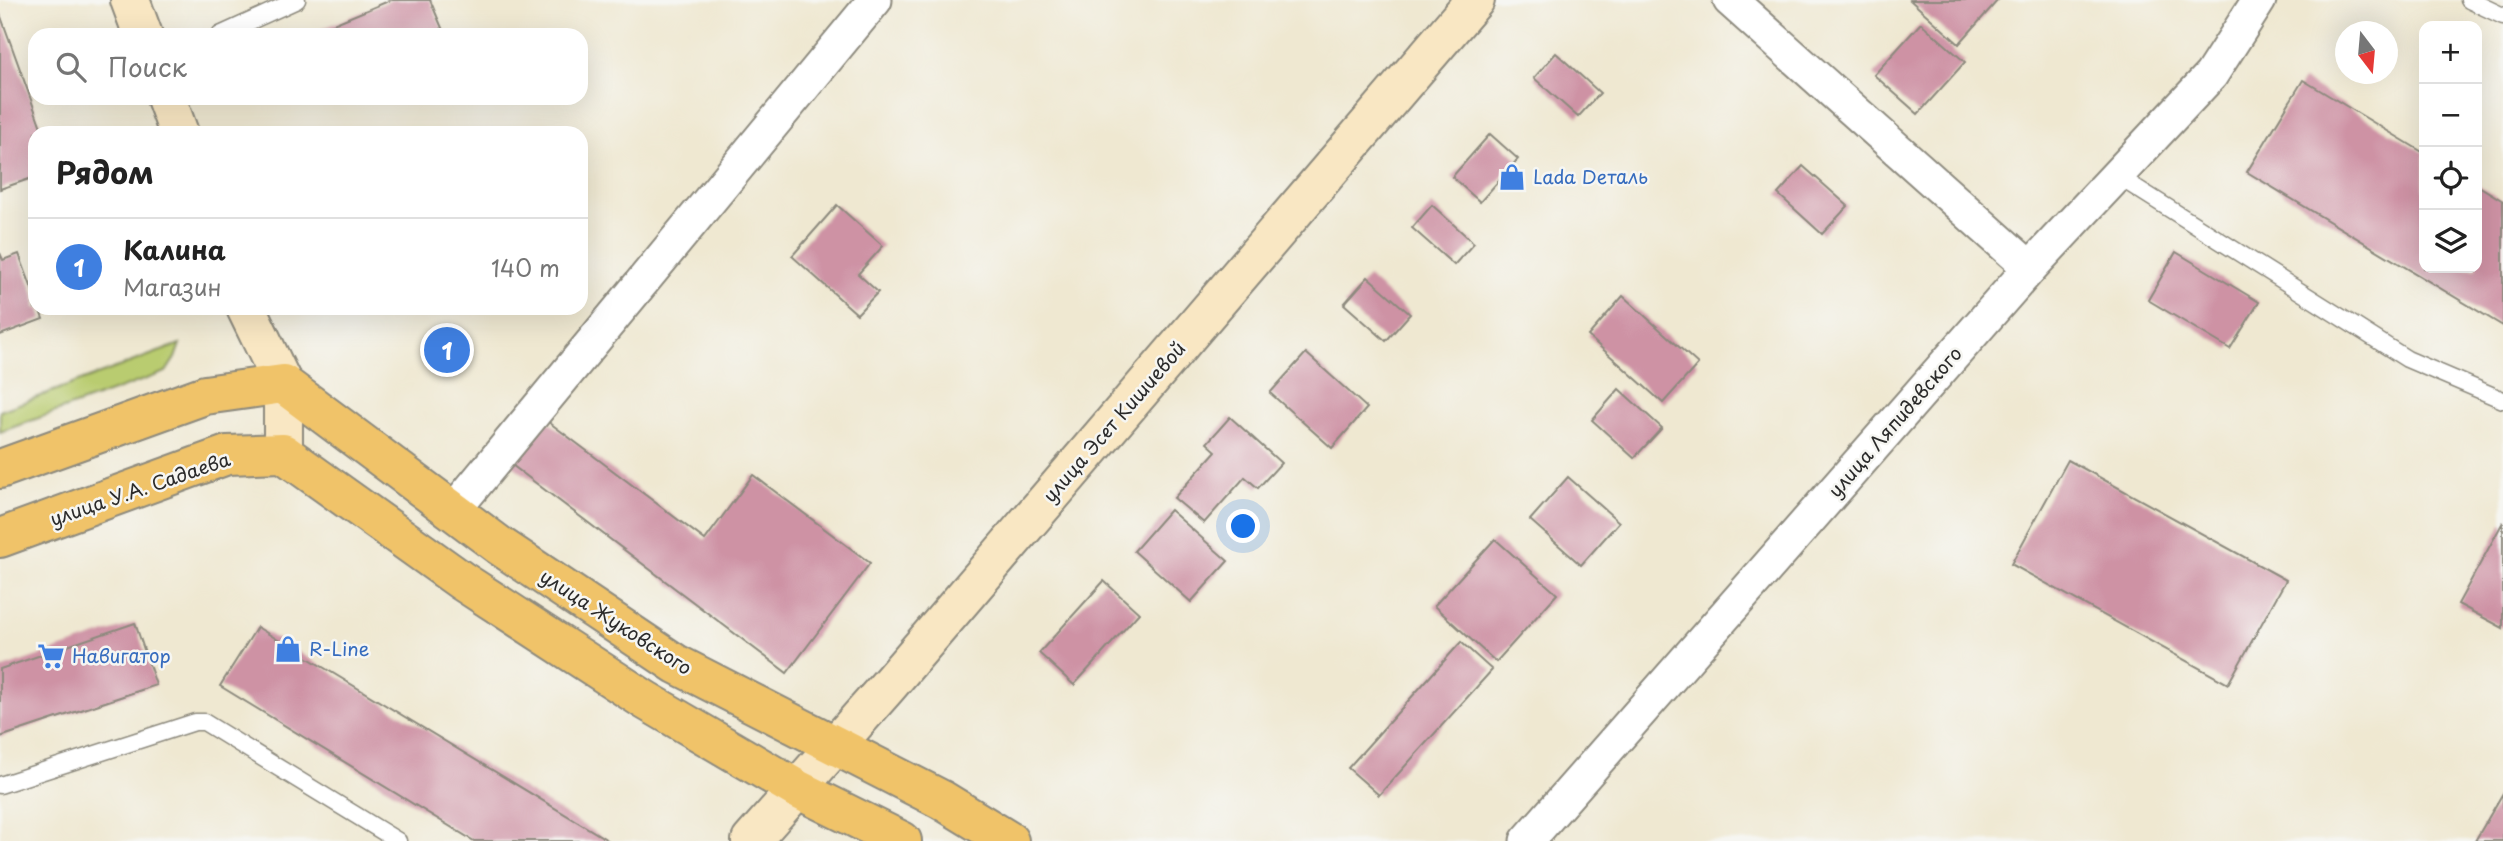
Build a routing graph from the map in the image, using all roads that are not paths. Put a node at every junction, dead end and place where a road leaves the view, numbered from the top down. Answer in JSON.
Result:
{"nodes":[{"id":1,"x":130,"y":0,"type":"edge"},
{"id":2,"x":297,"y":0,"type":"edge"},
{"id":3,"x":875,"y":0,"type":"edge"},
{"id":4,"x":1475,"y":0,"type":"edge"},
{"id":5,"x":1730,"y":0,"type":"edge"},
{"id":6,"x":2259,"y":0,"type":"edge"},
{"id":7,"x":2469,"y":0,"type":"edge"},
{"id":8,"x":2503,"y":16,"type":"edge"},
{"id":9,"x":140,"y":28,"type":"edge"},
{"id":10,"x":235,"y":28,"type":"edge"},
{"id":11,"x":169,"y":105,"type":"edge"},
{"id":12,"x":176,"y":126,"type":"edge"},
{"id":13,"x":2116,"y":175,"type":"junction"},
{"id":14,"x":2030,"y":268,"type":"junction"},
{"id":15,"x":249,"y":315,"type":"edge"},
{"id":16,"x":283,"y":384,"type":"junction"},
{"id":17,"x":2503,"y":400,"type":"edge"},
{"id":18,"x":283,"y":453,"type":"junction"},
{"id":19,"x":0,"y":469,"type":"edge"},
{"id":20,"x":453,"y":511,"type":"junction"},
{"id":21,"x":0,"y":538,"type":"edge"},
{"id":22,"x":837,"y":745,"type":"junction"},
{"id":23,"x":0,"y":785,"type":"edge"},
{"id":24,"x":797,"y":789,"type":"junction"},
{"id":25,"x":398,"y":841,"type":"edge"},
{"id":26,"x":751,"y":841,"type":"edge"},
{"id":27,"x":902,"y":841,"type":"edge"},
{"id":28,"x":1009,"y":841,"type":"edge"},
{"id":29,"x":1527,"y":841,"type":"edge"}],
"edges":[{"from":1,"to":9,"type":"main road"},
{"from":2,"to":10,"type":"lane"},
{"from":3,"to":20,"type":"street"},
{"from":4,"to":22,"type":"main road","name":"улица Эсет Кишиевой"},
{"from":5,"to":14,"type":"street"},
{"from":6,"to":13,"type":"street","name":"улица Ляпидевского"},
{"from":7,"to":8,"type":"lane"},
{"from":11,"to":12,"type":"main road"},
{"from":13,"to":14,"type":"street","name":"улица Ляпидевского"},
{"from":13,"to":17,"type":"lane"},
{"from":14,"to":29,"type":"street","name":"улица Ляпидевского"},
{"from":15,"to":16,"type":"main road"},
{"from":16,"to":18,"type":"main road"},
{"from":16,"to":19,"type":"main road"},
{"from":16,"to":20,"type":"main road","name":"улица Жуковского"},
{"from":18,"to":21,"type":"main road","name":"улица У.А. Садаева"},
{"from":18,"to":24,"type":"main road"},
{"from":20,"to":22,"type":"main road","name":"улица Жуковского"},
{"from":22,"to":24,"type":"main road","name":"улица Эсет Кишиевой"},
{"from":22,"to":28,"type":"main road","name":"улица Жуковского"},
{"from":23,"to":25,"type":"lane"},
{"from":24,"to":26,"type":"main road","name":"улица Эсет Кишиевой"},
{"from":24,"to":27,"type":"main road"}]}
